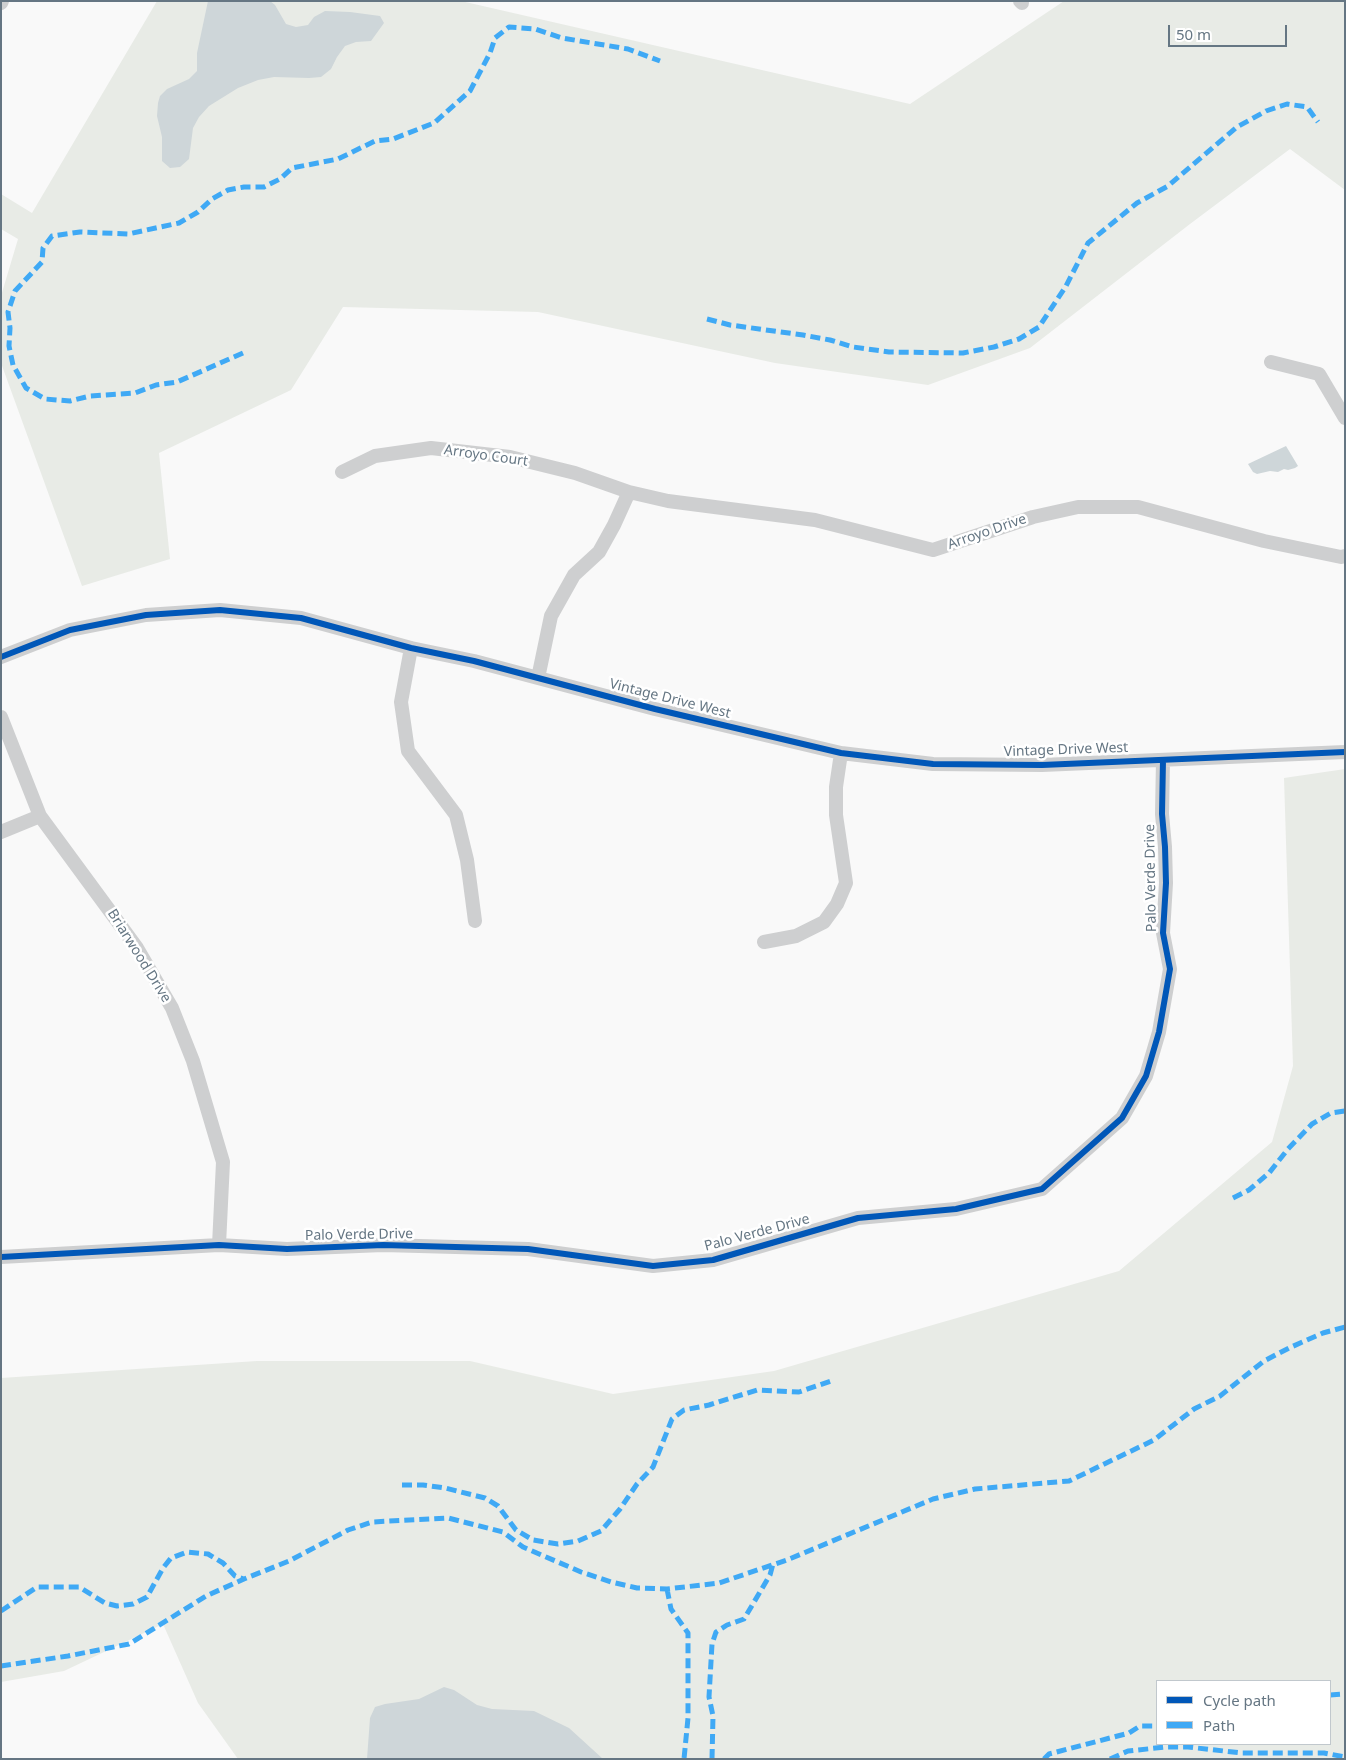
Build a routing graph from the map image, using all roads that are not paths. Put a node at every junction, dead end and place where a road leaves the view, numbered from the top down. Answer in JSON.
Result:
{"nodes":[{"id":1,"x":1271,"y":362,"type":"dead end"},
{"id":2,"x":1345,"y":418,"type":"edge"},
{"id":3,"x":342,"y":472,"type":"dead end"},
{"id":4,"x":629,"y":492,"type":"junction"},
{"id":5,"x":1345,"y":556,"type":"edge"},
{"id":6,"x":411,"y":648,"type":"junction"},
{"id":7,"x":1,"y":657,"type":"edge"},
{"id":8,"x":538,"y":678,"type":"junction"},
{"id":9,"x":1,"y":717,"type":"edge"},
{"id":10,"x":1345,"y":752,"type":"edge"},
{"id":11,"x":841,"y":753,"type":"junction"},
{"id":12,"x":1163,"y":760,"type":"junction"},
{"id":13,"x":40,"y":816,"type":"junction"},
{"id":14,"x":1,"y":832,"type":"edge"},
{"id":15,"x":475,"y":921,"type":"dead end"},
{"id":16,"x":764,"y":942,"type":"dead end"},
{"id":17,"x":218,"y":1245,"type":"junction"},
{"id":18,"x":1,"y":1257,"type":"edge"}],
"edges":[{"from":1,"to":2,"type":"street"},
{"from":3,"to":4,"type":"street","name":"Arroyo Court"},
{"from":4,"to":5,"type":"street","name":"Arroyo Drive"},
{"from":4,"to":8,"type":"street"},
{"from":6,"to":7,"type":"street","name":"Vintage Drive West"},
{"from":6,"to":8,"type":"street","name":"Vintage Drive West"},
{"from":6,"to":15,"type":"street"},
{"from":8,"to":11,"type":"street","name":"Vintage Drive West"},
{"from":9,"to":13,"type":"street","name":"Briarwood Drive"},
{"from":10,"to":12,"type":"street","name":"Vintage Drive West"},
{"from":11,"to":12,"type":"street","name":"Vintage Drive West"},
{"from":11,"to":16,"type":"street"},
{"from":12,"to":17,"type":"street","name":"Palo Verde Drive"},
{"from":13,"to":14,"type":"street"},
{"from":13,"to":17,"type":"street","name":"Briarwood Drive"},
{"from":17,"to":18,"type":"street","name":"Palo Verde Drive"}]}
